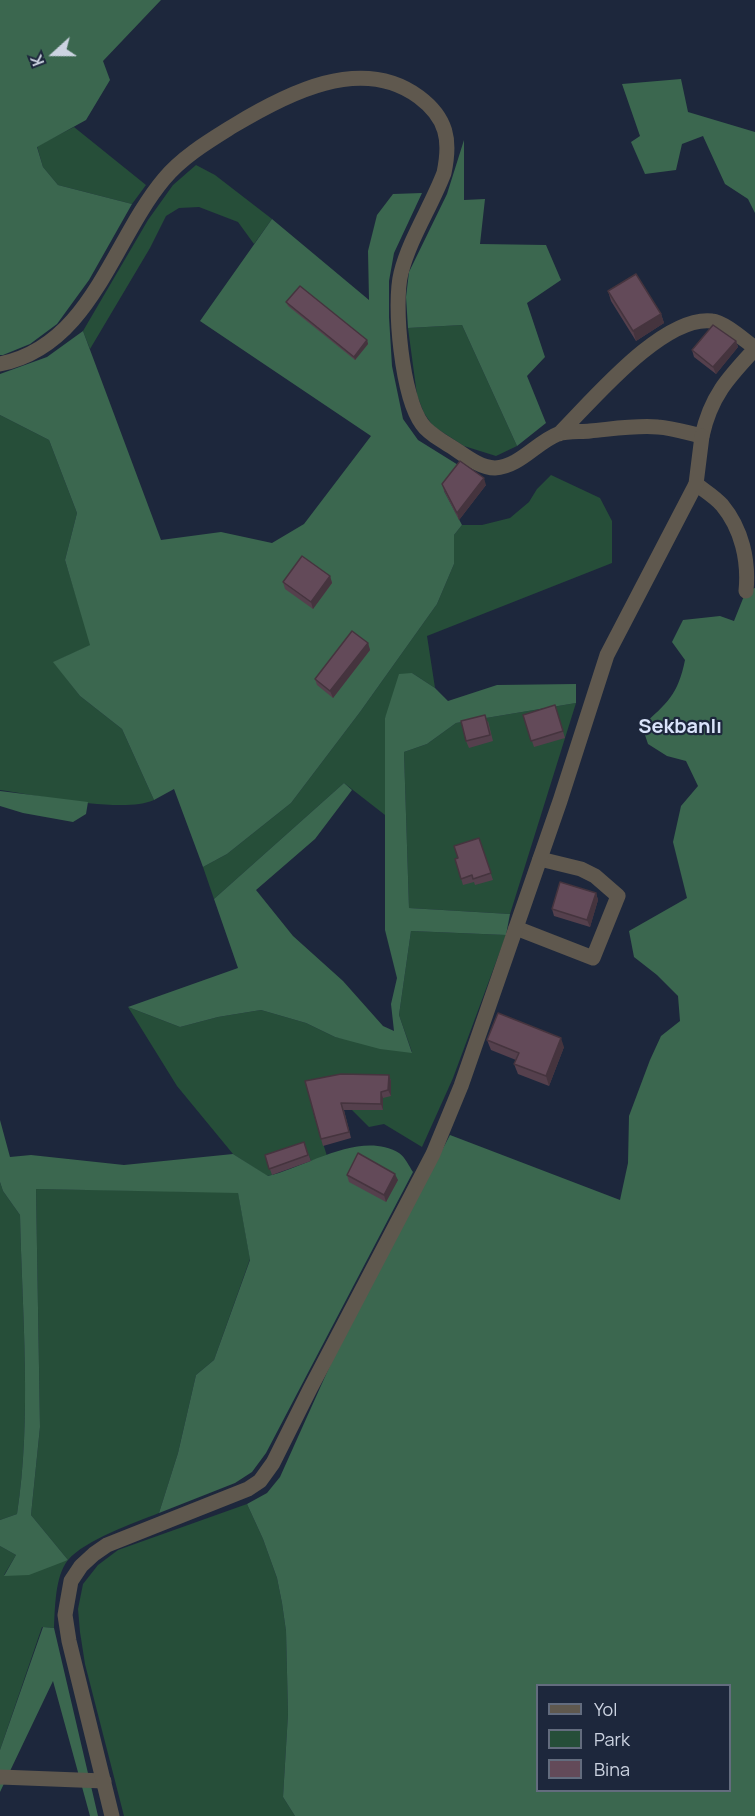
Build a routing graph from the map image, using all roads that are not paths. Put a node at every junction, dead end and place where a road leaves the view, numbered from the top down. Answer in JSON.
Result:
{"nodes":[{"id":1,"x":755,"y":348,"type":"edge"},
{"id":2,"x":0,"y":364,"type":"edge"},
{"id":3,"x":559,"y":434,"type":"junction"},
{"id":4,"x":702,"y":436,"type":"junction"},
{"id":5,"x":696,"y":484,"type":"junction"},
{"id":6,"x":746,"y":591,"type":"dead end"},
{"id":7,"x":540,"y":859,"type":"junction"},
{"id":8,"x":516,"y":928,"type":"junction"},
{"id":9,"x":0,"y":1777,"type":"edge"},
{"id":10,"x":104,"y":1781,"type":"junction"},
{"id":11,"x":112,"y":1816,"type":"edge"}],
"edges":[{"from":1,"to":3,"type":"street"},
{"from":1,"to":4,"type":"street"},
{"from":2,"to":3,"type":"street"},
{"from":3,"to":4,"type":"street"},
{"from":4,"to":5,"type":"street"},
{"from":5,"to":6,"type":"street"},
{"from":5,"to":7,"type":"street"},
{"from":7,"to":8,"type":"street"},
{"from":7,"to":8,"type":"street"},
{"from":8,"to":10,"type":"street"},
{"from":9,"to":10,"type":"street"},
{"from":10,"to":11,"type":"street"}]}
